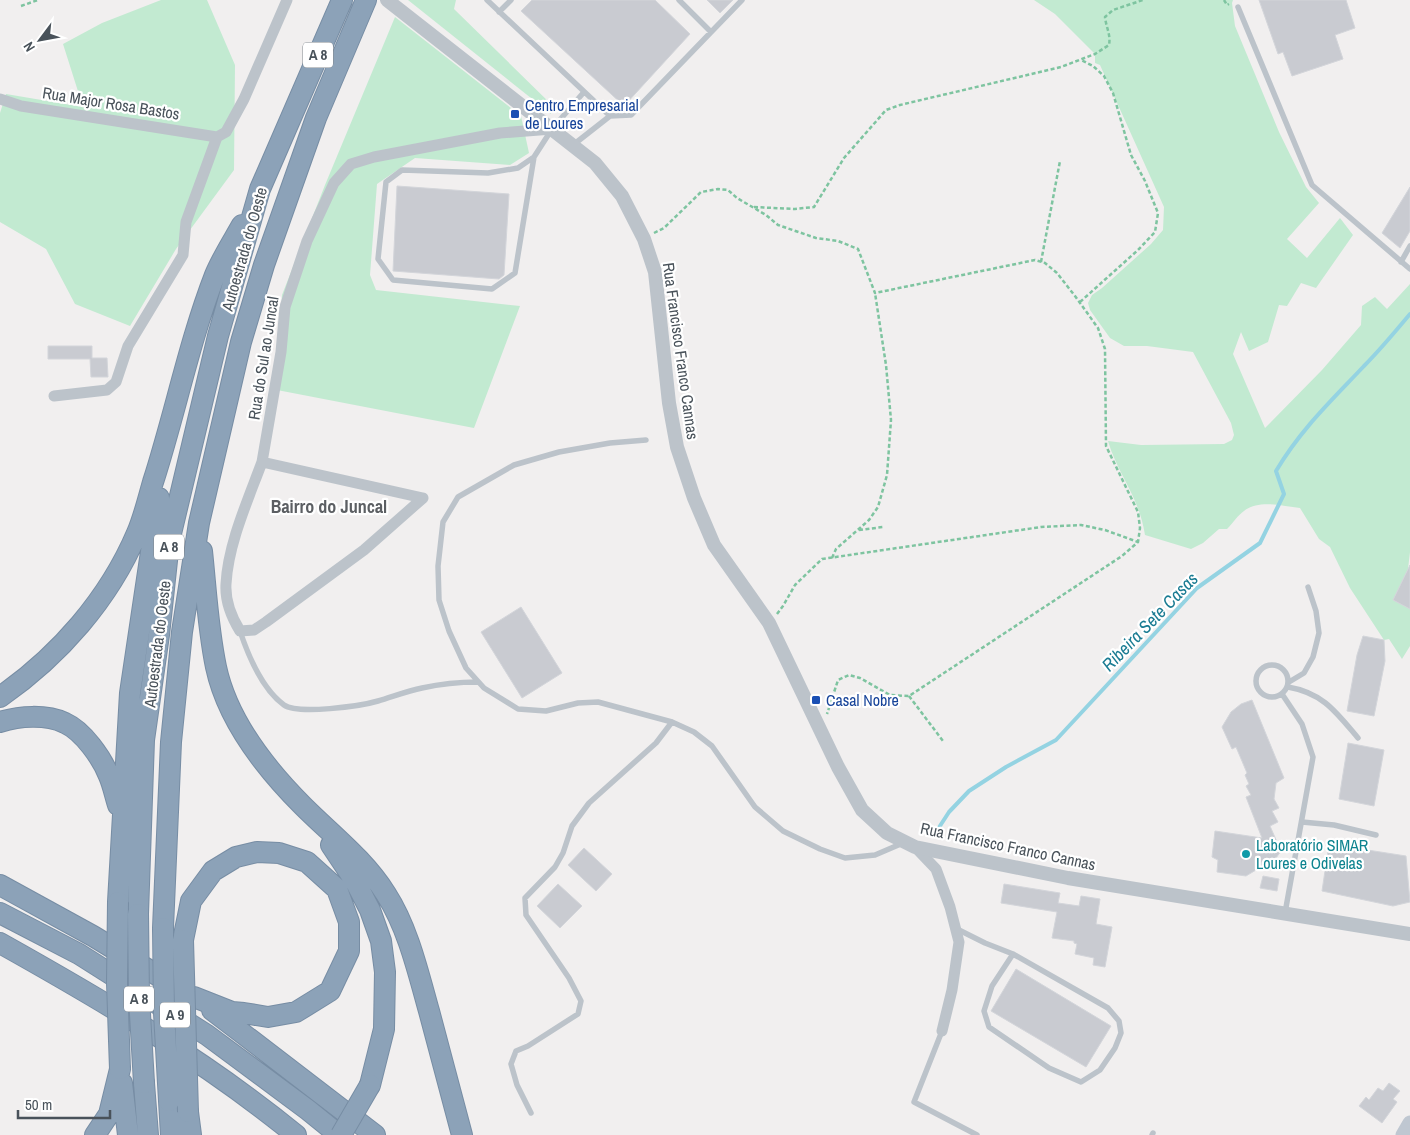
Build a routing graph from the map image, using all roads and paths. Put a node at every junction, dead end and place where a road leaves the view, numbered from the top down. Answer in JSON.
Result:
{"nodes":[{"id":1,"x":38,"y":0,"type":"edge"},
{"id":2,"x":287,"y":0,"type":"edge"},
{"id":3,"x":387,"y":0,"type":"edge"},
{"id":4,"x":487,"y":0,"type":"edge"},
{"id":5,"x":511,"y":0,"type":"edge"},
{"id":6,"x":679,"y":0,"type":"edge"},
{"id":7,"x":742,"y":0,"type":"edge"},
{"id":8,"x":1143,"y":0,"type":"edge"},
{"id":9,"x":1224,"y":0,"type":"edge"},
{"id":10,"x":342,"y":1,"type":"edge"},
{"id":11,"x":1232,"y":3,"type":"dead end"},
{"id":12,"x":364,"y":5,"type":"edge"},
{"id":13,"x":21,"y":6,"type":"dead end"},
{"id":14,"x":1238,"y":7,"type":"dead end"},
{"id":15,"x":499,"y":12,"type":"junction"},
{"id":16,"x":711,"y":32,"type":"junction"},
{"id":17,"x":1081,"y":60,"type":"junction"},
{"id":18,"x":584,"y":92,"type":"junction"},
{"id":19,"x":0,"y":99,"type":"edge"},
{"id":20,"x":610,"y":116,"type":"junction"},
{"id":21,"x":552,"y":129,"type":"junction"},
{"id":22,"x":217,"y":136,"type":"junction"},
{"id":23,"x":573,"y":145,"type":"junction"},
{"id":24,"x":534,"y":157,"type":"junction"},
{"id":25,"x":1060,"y":161,"type":"dead end"},
{"id":26,"x":260,"y":189,"type":"junction"},
{"id":27,"x":752,"y":207,"type":"junction"},
{"id":28,"x":644,"y":239,"type":"junction"},
{"id":29,"x":1410,"y":246,"type":"edge"},
{"id":30,"x":1041,"y":262,"type":"junction"},
{"id":31,"x":1401,"y":262,"type":"junction"},
{"id":32,"x":1410,"y":269,"type":"edge"},
{"id":33,"x":875,"y":293,"type":"junction"},
{"id":34,"x":1080,"y":302,"type":"junction"},
{"id":35,"x":54,"y":396,"type":"dead end"},
{"id":36,"x":169,"y":432,"type":"junction"},
{"id":37,"x":646,"y":440,"type":"dead end"},
{"id":38,"x":262,"y":462,"type":"junction"},
{"id":39,"x":199,"y":523,"type":"junction"},
{"id":40,"x":883,"y":527,"type":"dead end"},
{"id":41,"x":857,"y":530,"type":"junction"},
{"id":42,"x":1138,"y":542,"type":"junction"},
{"id":43,"x":832,"y":558,"type":"junction"},
{"id":44,"x":1308,"y":587,"type":"dead end"},
{"id":45,"x":769,"y":623,"type":"junction"},
{"id":46,"x":240,"y":631,"type":"junction"},
{"id":47,"x":478,"y":682,"type":"junction"},
{"id":48,"x":1288,"y":684,"type":"junction"},
{"id":49,"x":1282,"y":694,"type":"junction"},
{"id":50,"x":909,"y":696,"type":"junction"},
{"id":51,"x":0,"y":697,"type":"edge"},
{"id":52,"x":0,"y":722,"type":"edge"},
{"id":53,"x":672,"y":722,"type":"junction"},
{"id":54,"x":821,"y":732,"type":"junction"},
{"id":55,"x":1358,"y":738,"type":"dead end"},
{"id":56,"x":943,"y":741,"type":"dead end"},
{"id":57,"x":302,"y":805,"type":"junction"},
{"id":58,"x":122,"y":817,"type":"junction"},
{"id":59,"x":1302,"y":822,"type":"junction"},
{"id":60,"x":1376,"y":835,"type":"dead end"},
{"id":61,"x":910,"y":844,"type":"junction"},
{"id":62,"x":0,"y":885,"type":"edge"},
{"id":63,"x":0,"y":913,"type":"edge"},
{"id":64,"x":1285,"y":913,"type":"junction"},
{"id":65,"x":955,"y":928,"type":"junction"},
{"id":66,"x":1410,"y":934,"type":"edge"},
{"id":67,"x":0,"y":943,"type":"edge"},
{"id":68,"x":1013,"y":954,"type":"junction"},
{"id":69,"x":194,"y":997,"type":"junction"},
{"id":70,"x":942,"y":1031,"type":"joint"},
{"id":71,"x":120,"y":1069,"type":"junction"},
{"id":72,"x":531,"y":1112,"type":"dead end"},
{"id":73,"x":1410,"y":1123,"type":"edge"},
{"id":74,"x":95,"y":1135,"type":"edge"},
{"id":75,"x":128,"y":1135,"type":"edge"},
{"id":76,"x":148,"y":1135,"type":"edge"},
{"id":77,"x":171,"y":1135,"type":"edge"},
{"id":78,"x":191,"y":1135,"type":"edge"},
{"id":79,"x":296,"y":1135,"type":"edge"},
{"id":80,"x":340,"y":1135,"type":"edge"},
{"id":81,"x":375,"y":1135,"type":"edge"},
{"id":82,"x":462,"y":1135,"type":"edge"},
{"id":83,"x":976,"y":1135,"type":"edge"},
{"id":84,"x":1403,"y":1135,"type":"edge"}],
"edges":[{"from":1,"to":13,"type":"path"},
{"from":2,"to":22,"type":"street"},
{"from":3,"to":21,"type":"street","name":"Rua Francisco Franco Cannas"},
{"from":4,"to":15,"type":"lane"},
{"from":5,"to":15,"type":"lane"},
{"from":6,"to":16,"type":"lane"},
{"from":7,"to":16,"type":"lane"},
{"from":8,"to":17,"type":"path"},
{"from":9,"to":11,"type":"path"},
{"from":10,"to":26,"type":"highway","name":"Autoestrada do Oeste","number":"A 8"},
{"from":12,"to":39,"type":"highway","name":"Autoestrada do Oeste","number":"A 8"},
{"from":14,"to":31,"type":"lane"},
{"from":15,"to":18,"type":"lane"},
{"from":16,"to":20,"type":"lane"},
{"from":17,"to":27,"type":"path"},
{"from":17,"to":34,"type":"path"},
{"from":18,"to":20,"type":"lane"},
{"from":18,"to":21,"type":"lane"},
{"from":19,"to":22,"type":"street","name":"Rua Major Rosa Bastos"},
{"from":20,"to":23,"type":"lane"},
{"from":21,"to":23,"type":"street","name":"Rua Francisco Franco Cannas"},
{"from":21,"to":24,"type":"lane"},
{"from":21,"to":38,"type":"street","name":"Rua do Sul ao Juncal"},
{"from":22,"to":35,"type":"street"},
{"from":23,"to":28,"type":"street","name":"Rua Francisco Franco Cannas"},
{"from":24,"to":24,"type":"lane"},
{"from":25,"to":30,"type":"path"},
{"from":26,"to":36,"type":"highway"},
{"from":26,"to":76,"type":"highway","name":"Autoestrada do Oeste","number":"A 8","bridge":true},
{"from":27,"to":28,"type":"path"},
{"from":27,"to":33,"type":"path"},
{"from":28,"to":45,"type":"street","name":"Rua Francisco Franco Cannas"},
{"from":29,"to":31,"type":"lane"},
{"from":30,"to":33,"type":"path"},
{"from":30,"to":34,"type":"path"},
{"from":31,"to":32,"type":"lane"},
{"from":33,"to":41,"type":"path"},
{"from":34,"to":42,"type":"path"},
{"from":36,"to":51,"type":"highway"},
{"from":36,"to":58,"type":"highway"},
{"from":37,"to":47,"type":"lane"},
{"from":38,"to":46,"type":"street","name":"Rua do Sul ao Juncal"},
{"from":38,"to":46,"type":"street"},
{"from":39,"to":57,"type":"highway"},
{"from":39,"to":77,"type":"highway","name":"Autoestrada do Oeste","number":"A 8","bridge":true},
{"from":40,"to":41,"type":"path"},
{"from":41,"to":43,"type":"path"},
{"from":42,"to":43,"type":"path"},
{"from":42,"to":50,"type":"path"},
{"from":43,"to":45,"type":"path"},
{"from":44,"to":48,"type":"lane"},
{"from":45,"to":54,"type":"street","name":"Rua Francisco Franco Cannas"},
{"from":46,"to":47,"type":"lane"},
{"from":47,"to":53,"type":"lane"},
{"from":48,"to":49,"type":"lane"},
{"from":48,"to":49,"type":"lane"},
{"from":48,"to":55,"type":"lane"},
{"from":49,"to":59,"type":"lane"},
{"from":50,"to":54,"type":"path"},
{"from":50,"to":56,"type":"path"},
{"from":52,"to":58,"type":"highway"},
{"from":53,"to":61,"type":"lane"},
{"from":53,"to":72,"type":"lane"},
{"from":54,"to":61,"type":"street","name":"Rua Francisco Franco Cannas"},
{"from":57,"to":80,"type":"highway","bridge":true},
{"from":57,"to":82,"type":"highway"},
{"from":58,"to":71,"type":"highway","bridge":true},
{"from":59,"to":60,"type":"lane"},
{"from":59,"to":64,"type":"lane"},
{"from":61,"to":64,"type":"street","name":"Rua Francisco Franco Cannas"},
{"from":61,"to":65,"type":"street"},
{"from":62,"to":69,"type":"highway"},
{"from":63,"to":80,"type":"highway","number":"A 9"},
{"from":64,"to":66,"type":"street","name":"Rua Francisco Franco Cannas"},
{"from":65,"to":68,"type":"lane"},
{"from":65,"to":70,"type":"street"},
{"from":67,"to":79,"type":"highway","number":"A 9"},
{"from":68,"to":68,"type":"lane"},
{"from":69,"to":78,"type":"highway","bridge":true},
{"from":69,"to":81,"type":"highway"},
{"from":70,"to":83,"type":"lane"},
{"from":71,"to":74,"type":"highway"},
{"from":71,"to":75,"type":"highway"},
{"from":73,"to":84,"type":"main road"}]}
